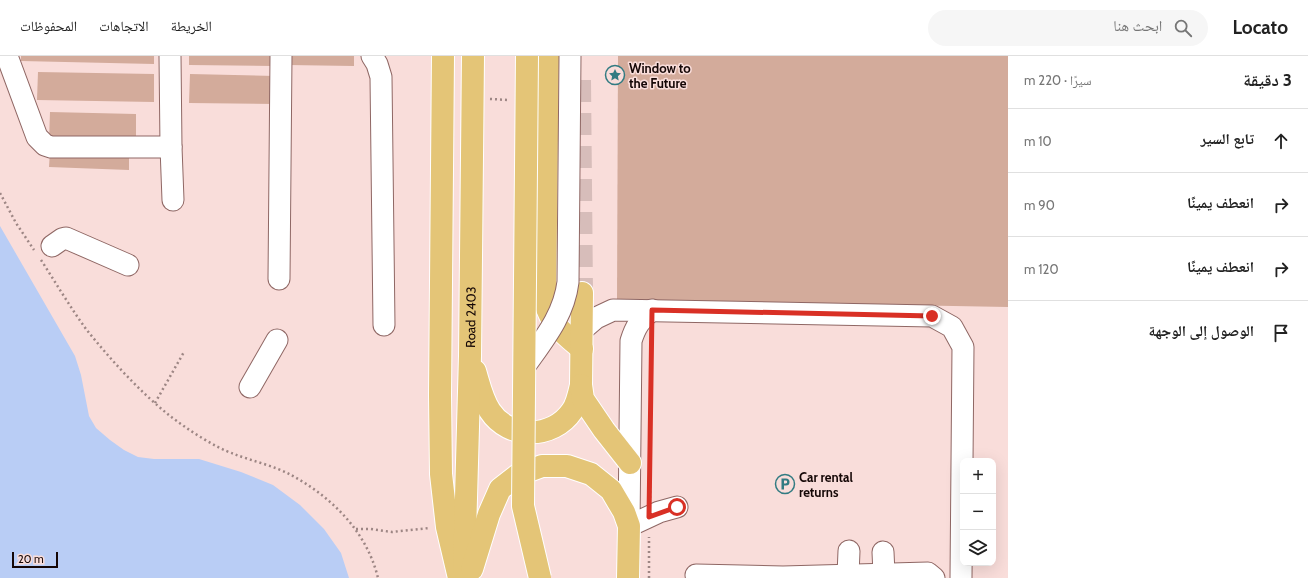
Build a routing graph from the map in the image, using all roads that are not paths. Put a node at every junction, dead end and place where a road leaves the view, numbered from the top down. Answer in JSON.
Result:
{"nodes":[{"id":1,"x":7,"y":56,"type":"edge"},
{"id":2,"x":170,"y":56,"type":"edge"},
{"id":3,"x":281,"y":56,"type":"edge"},
{"id":4,"x":372,"y":56,"type":"edge"},
{"id":5,"x":443,"y":56,"type":"edge"},
{"id":6,"x":473,"y":56,"type":"edge"},
{"id":7,"x":527,"y":56,"type":"edge"},
{"id":8,"x":548,"y":56,"type":"edge"},
{"id":9,"x":570,"y":56,"type":"edge"},
{"id":10,"x":547,"y":110,"type":"junction"},
{"id":11,"x":580,"y":111,"type":"dead end"},
{"id":12,"x":171,"y":147,"type":"junction"},
{"id":13,"x":173,"y":200,"type":"dead end"},
{"id":14,"x":42,"y":251,"type":"road end"},
{"id":15,"x":128,"y":265,"type":"dead end"},
{"id":16,"x":279,"y":279,"type":"dead end"},
{"id":17,"x":582,"y":293,"type":"joint"},
{"id":18,"x":612,"y":310,"type":"junction"},
{"id":19,"x":652,"y":310,"type":"junction"},
{"id":20,"x":384,"y":325,"type":"dead end"},
{"id":21,"x":582,"y":339,"type":"junction"},
{"id":22,"x":276,"y":340,"type":"dead end"},
{"id":23,"x":470,"y":356,"type":"junction"},
{"id":24,"x":525,"y":366,"type":"junction"},
{"id":25,"x":580,"y":385,"type":"junction"},
{"id":26,"x":250,"y":387,"type":"dead end"},
{"id":27,"x":630,"y":463,"type":"junction"},
{"id":28,"x":677,"y":507,"type":"dead end"},
{"id":29,"x":629,"y":526,"type":"junction"},
{"id":30,"x":849,"y":551,"type":"dead end"},
{"id":31,"x":883,"y":552,"type":"dead end"},
{"id":32,"x":884,"y":574,"type":"junction"},
{"id":33,"x":696,"y":575,"type":"dead end"},
{"id":34,"x":848,"y":575,"type":"junction"},
{"id":35,"x":459,"y":578,"type":"edge"},
{"id":36,"x":464,"y":578,"type":"edge"},
{"id":37,"x":469,"y":578,"type":"edge"},
{"id":38,"x":540,"y":578,"type":"edge"},
{"id":39,"x":628,"y":578,"type":"edge"},
{"id":40,"x":780,"y":578,"type":"edge"},
{"id":41,"x":934,"y":578,"type":"edge"},
{"id":42,"x":961,"y":578,"type":"edge"}],
"edges":[{"from":1,"to":12,"type":"lane"},
{"from":2,"to":12,"type":"lane"},
{"from":3,"to":16,"type":"lane"},
{"from":4,"to":20,"type":"lane"},
{"from":5,"to":35,"type":"main road"},
{"from":6,"to":23,"type":"main road","name":"Road 2403"},
{"from":7,"to":24,"type":"main road","bridge":true},
{"from":8,"to":10,"type":"main road"},
{"from":9,"to":24,"type":"lane","bridge":true},
{"from":10,"to":11,"type":"main road"},
{"from":10,"to":21,"type":"main road"},
{"from":12,"to":13,"type":"lane"},
{"from":14,"to":15,"type":"lane"},
{"from":17,"to":18,"type":"lane"},
{"from":17,"to":21,"type":"main road"},
{"from":18,"to":19,"type":"lane"},
{"from":18,"to":21,"type":"lane"},
{"from":19,"to":27,"type":"lane"},
{"from":19,"to":42,"type":"lane"},
{"from":21,"to":25,"type":"main road"},
{"from":22,"to":26,"type":"lane"},
{"from":23,"to":25,"type":"main road"},
{"from":23,"to":36,"type":"main road","name":"Road 2403"},
{"from":24,"to":38,"type":"main road","bridge":true},
{"from":25,"to":27,"type":"main road"},
{"from":27,"to":29,"type":"lane"},
{"from":28,"to":29,"type":"lane"},
{"from":29,"to":37,"type":"main road"},
{"from":29,"to":39,"type":"main road"},
{"from":30,"to":34,"type":"lane"},
{"from":31,"to":32,"type":"lane"},
{"from":32,"to":34,"type":"lane"},
{"from":32,"to":41,"type":"lane"},
{"from":33,"to":40,"type":"lane"},
{"from":34,"to":40,"type":"lane"}]}
